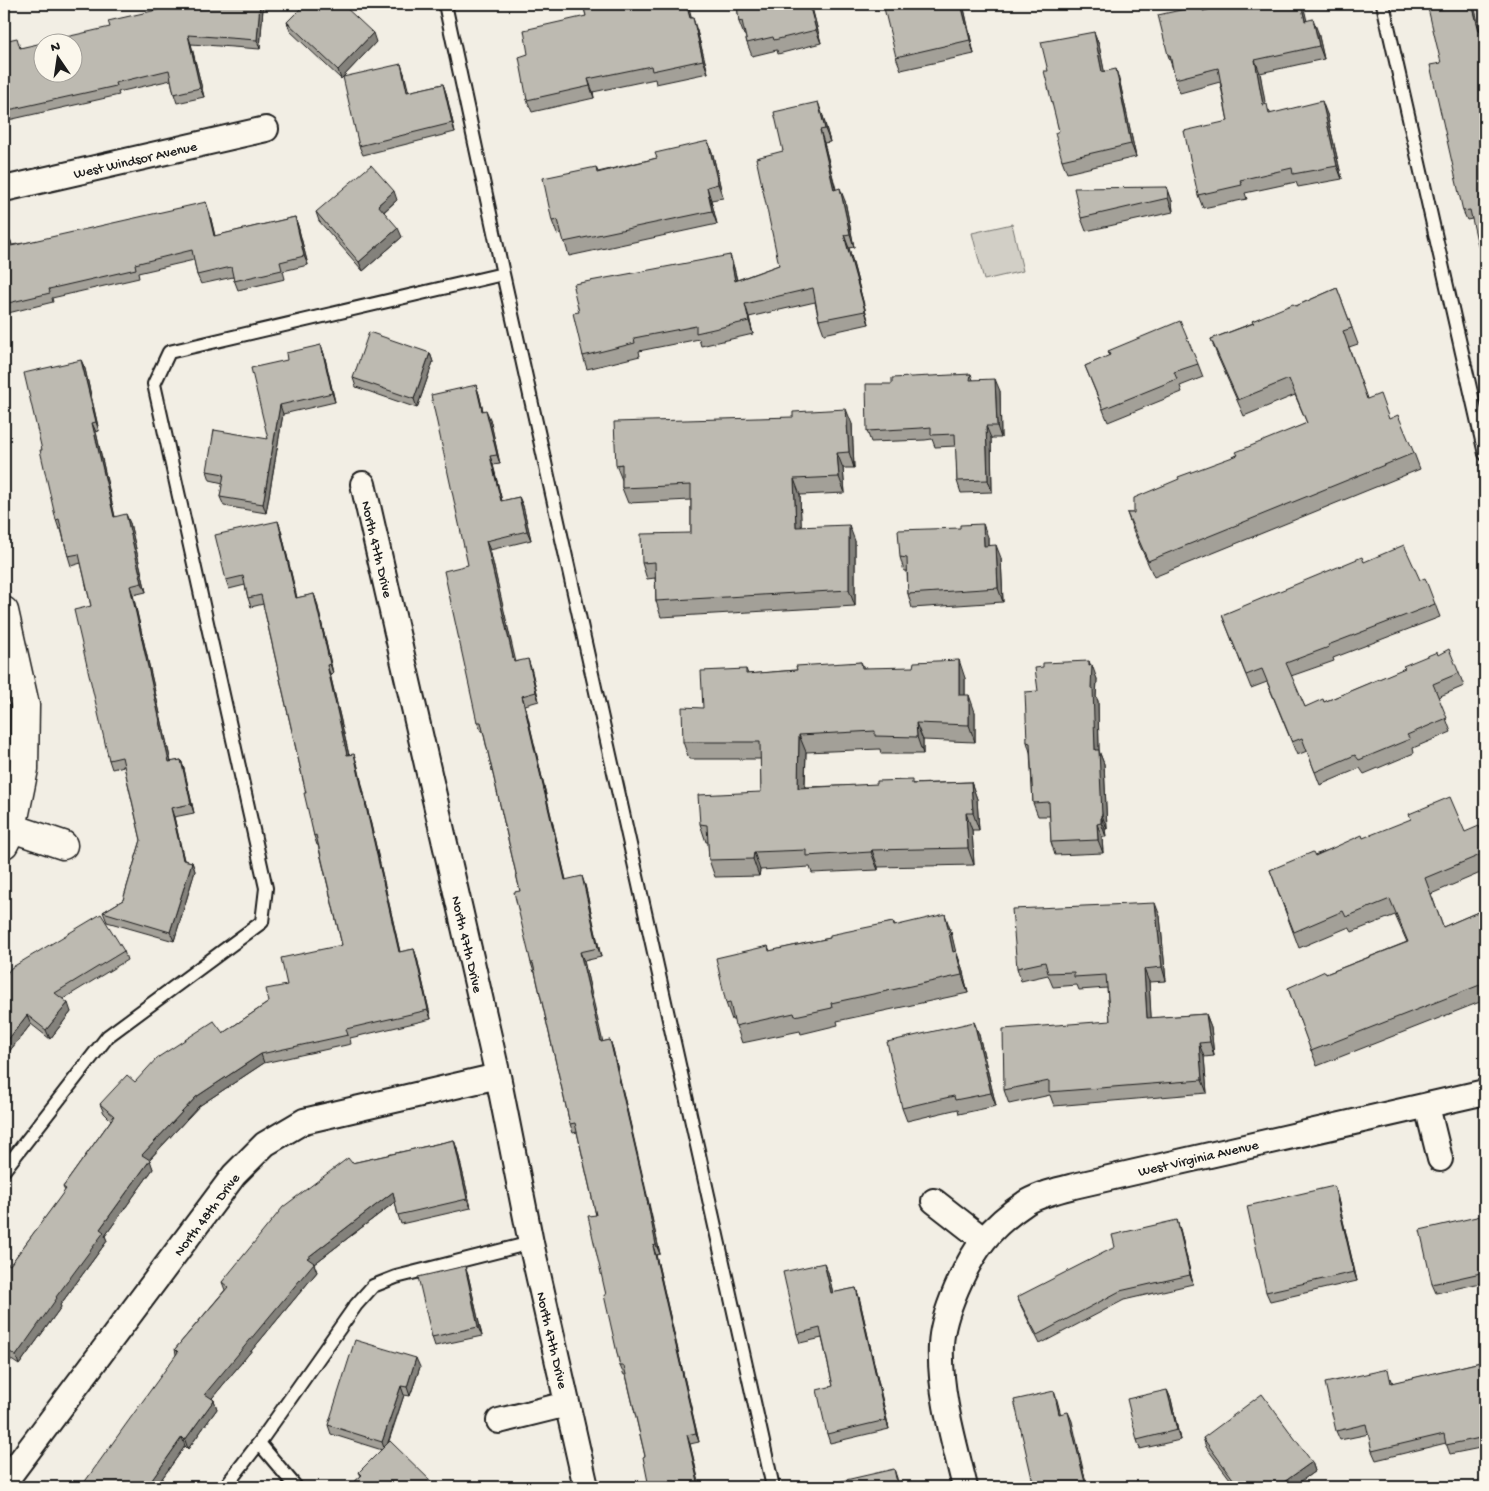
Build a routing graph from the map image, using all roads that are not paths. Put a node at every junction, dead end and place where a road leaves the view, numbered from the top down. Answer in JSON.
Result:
{"nodes":[{"id":1,"x":445,"y":4,"type":"edge"},
{"id":2,"x":1383,"y":4,"type":"edge"},
{"id":3,"x":266,"y":129,"type":"dead end"},
{"id":4,"x":4,"y":189,"type":"edge"},
{"id":5,"x":503,"y":274,"type":"junction"},
{"id":6,"x":1485,"y":454,"type":"edge"},
{"id":7,"x":363,"y":484,"type":"dead end"},
{"id":8,"x":4,"y":611,"type":"edge"},
{"id":9,"x":8,"y":836,"type":"edge"},
{"id":10,"x":63,"y":845,"type":"dead end"},
{"id":11,"x":498,"y":1076,"type":"junction"},
{"id":12,"x":1485,"y":1092,"type":"edge"},
{"id":13,"x":1427,"y":1106,"type":"junction"},
{"id":14,"x":1440,"y":1159,"type":"dead end"},
{"id":15,"x":4,"y":1170,"type":"edge"},
{"id":16,"x":934,"y":1201,"type":"dead end"},
{"id":17,"x":984,"y":1240,"type":"junction"},
{"id":18,"x":531,"y":1243,"type":"junction"},
{"id":19,"x":568,"y":1404,"type":"junction"},
{"id":20,"x":499,"y":1421,"type":"dead end"},
{"id":21,"x":259,"y":1443,"type":"junction"},
{"id":22,"x":4,"y":1483,"type":"edge"},
{"id":23,"x":225,"y":1487,"type":"edge"},
{"id":24,"x":296,"y":1487,"type":"edge"},
{"id":25,"x":586,"y":1487,"type":"edge"},
{"id":26,"x":773,"y":1487,"type":"edge"},
{"id":27,"x":965,"y":1487,"type":"edge"}],
"edges":[{"from":1,"to":5,"type":"lane"},
{"from":2,"to":6,"type":"lane"},
{"from":3,"to":4,"type":"street","name":"West Windsor Avenue"},
{"from":5,"to":15,"type":"lane"},
{"from":5,"to":26,"type":"lane"},
{"from":7,"to":11,"type":"street","name":"North 47th Drive"},
{"from":8,"to":9,"type":"street"},
{"from":9,"to":10,"type":"street"},
{"from":11,"to":18,"type":"street","name":"North 47th Drive"},
{"from":11,"to":22,"type":"street","name":"North 48th Drive"},
{"from":12,"to":13,"type":"street","name":"West Virginia Avenue"},
{"from":13,"to":14,"type":"street"},
{"from":13,"to":17,"type":"street","name":"West Virginia Avenue"},
{"from":16,"to":17,"type":"street"},
{"from":17,"to":27,"type":"street","name":"West Virginia Avenue"},
{"from":18,"to":19,"type":"street","name":"North 47th Drive"},
{"from":18,"to":21,"type":"lane"},
{"from":19,"to":20,"type":"street","name":"North 47th Drive"},
{"from":19,"to":25,"type":"street","name":"North 47th Drive"},
{"from":21,"to":23,"type":"lane"},
{"from":21,"to":24,"type":"lane"}]}
